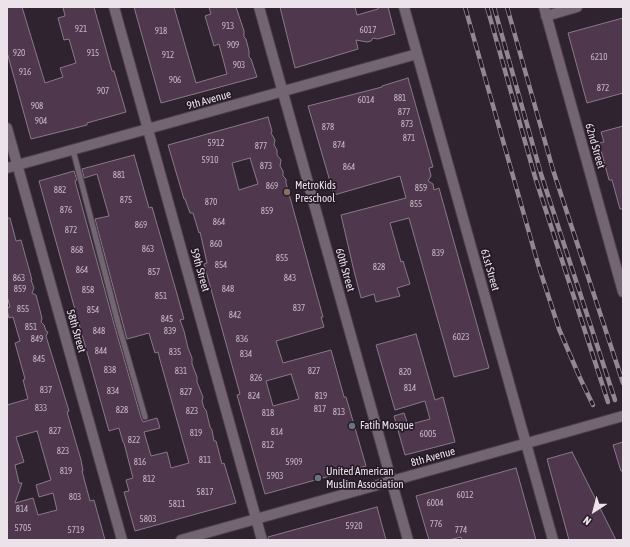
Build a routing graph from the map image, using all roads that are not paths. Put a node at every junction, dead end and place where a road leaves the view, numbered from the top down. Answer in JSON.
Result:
{"nodes":[{"id":1,"x":114,"y":7,"type":"edge"},
{"id":2,"x":259,"y":7,"type":"edge"},
{"id":3,"x":404,"y":7,"type":"edge"},
{"id":4,"x":577,"y":7,"type":"edge"},
{"id":5,"x":545,"y":11,"type":"edge"},
{"id":6,"x":417,"y":54,"type":"junction"},
{"id":7,"x":282,"y":91,"type":"junction"},
{"id":8,"x":7,"y":128,"type":"edge"},
{"id":9,"x":148,"y":129,"type":"junction"},
{"id":10,"x":73,"y":150,"type":"junction"},
{"id":11,"x":17,"y":165,"type":"junction"},
{"id":12,"x":7,"y":168,"type":"edge"},
{"id":13,"x":623,"y":292,"type":"edge"},
{"id":14,"x":623,"y":416,"type":"edge"},
{"id":15,"x":144,"y":417,"type":"dead end"},
{"id":16,"x":526,"y":443,"type":"junction"},
{"id":17,"x":391,"y":481,"type":"junction"},
{"id":18,"x":256,"y":519,"type":"junction"},
{"id":19,"x":122,"y":540,"type":"edge"},
{"id":20,"x":181,"y":540,"type":"edge"},
{"id":21,"x":262,"y":540,"type":"edge"},
{"id":22,"x":408,"y":540,"type":"edge"},
{"id":23,"x":553,"y":540,"type":"edge"}],
"edges":[{"from":1,"to":9,"type":"street","name":"59th Street"},
{"from":2,"to":7,"type":"street","name":"60th Street"},
{"from":3,"to":6,"type":"street","name":"61st Street"},
{"from":4,"to":5,"type":"street"},
{"from":5,"to":13,"type":"street","name":"62nd Street"},
{"from":6,"to":7,"type":"street","name":"9th Avenue"},
{"from":6,"to":16,"type":"street","name":"61st Street"},
{"from":7,"to":9,"type":"street","name":"9th Avenue"},
{"from":7,"to":17,"type":"street","name":"60th Street"},
{"from":8,"to":11,"type":"street","name":"58th Street"},
{"from":9,"to":10,"type":"street","name":"9th Avenue"},
{"from":9,"to":18,"type":"street","name":"59th Street"},
{"from":10,"to":11,"type":"street","name":"9th Avenue"},
{"from":10,"to":15,"type":"lane"},
{"from":11,"to":12,"type":"street","name":"9th Avenue"},
{"from":11,"to":19,"type":"street","name":"58th Street"},
{"from":14,"to":16,"type":"street","name":"8th Avenue","bridge":true},
{"from":16,"to":17,"type":"street","name":"8th Avenue"},
{"from":16,"to":23,"type":"street","name":"61st Street"},
{"from":17,"to":18,"type":"street","name":"8th Avenue"},
{"from":17,"to":22,"type":"street","name":"60th Street"},
{"from":18,"to":20,"type":"street","name":"8th Avenue"},
{"from":18,"to":21,"type":"street","name":"59th Street"}]}
